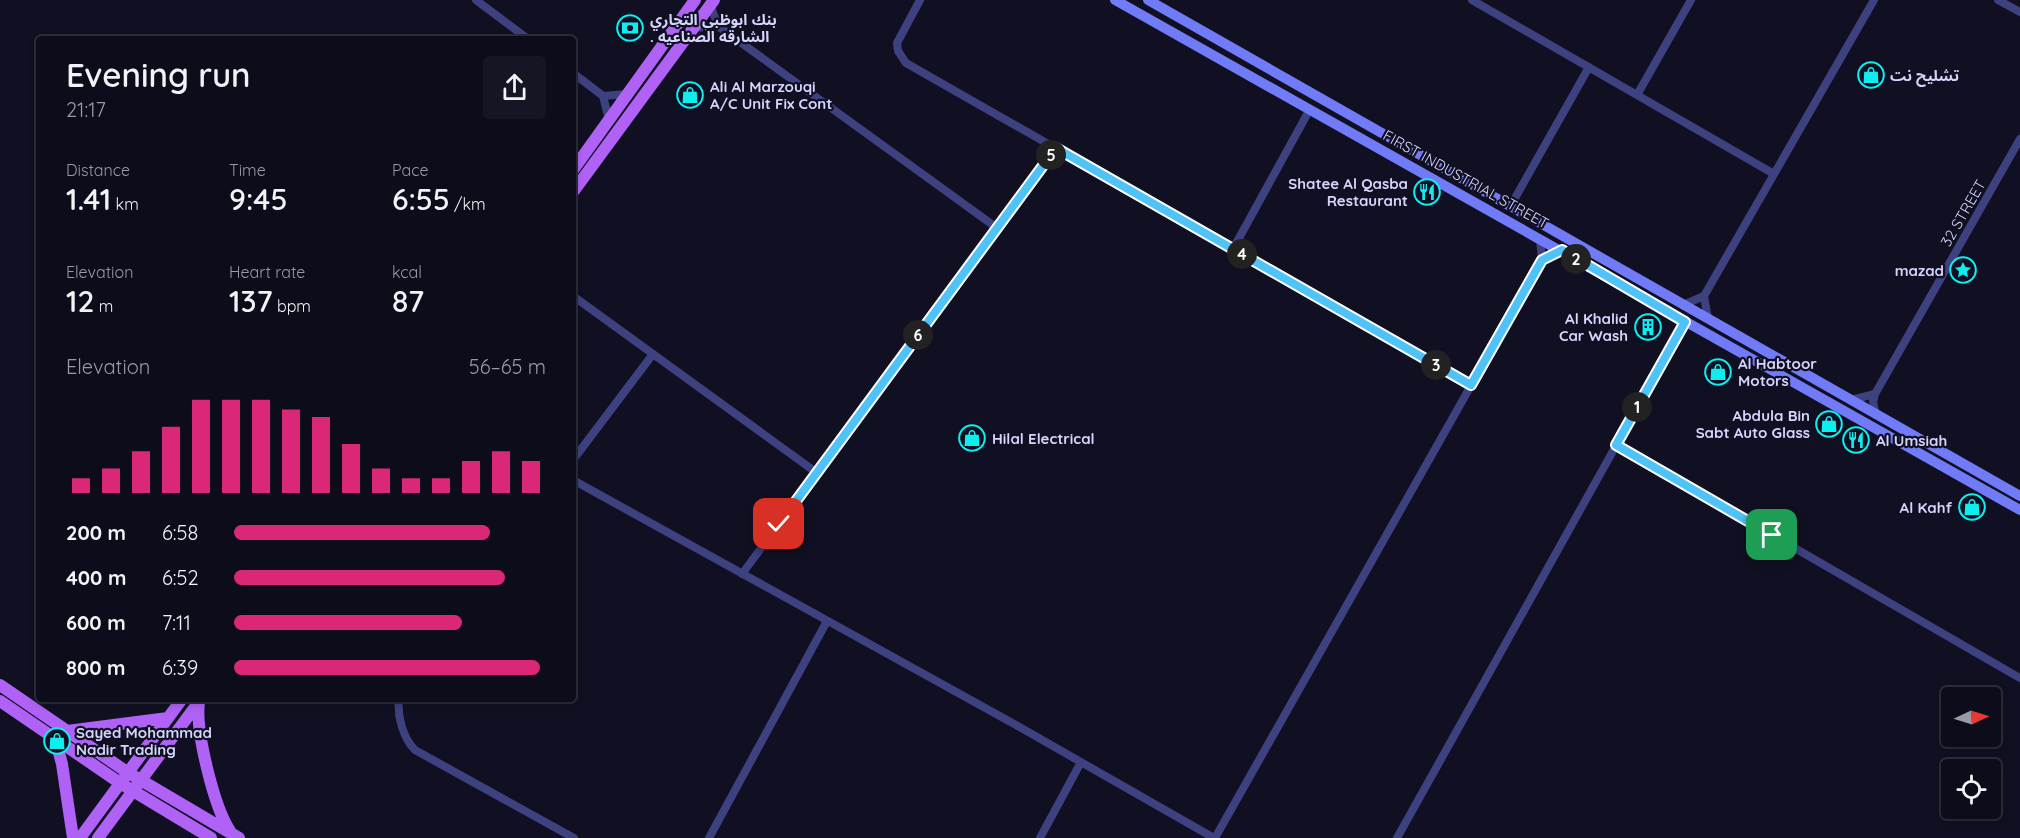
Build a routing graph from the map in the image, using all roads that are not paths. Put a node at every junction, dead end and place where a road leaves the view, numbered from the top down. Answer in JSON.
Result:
{"nodes":[{"id":1,"x":476,"y":0,"type":"edge"},
{"id":2,"x":695,"y":0,"type":"edge"},
{"id":3,"x":921,"y":0,"type":"edge"},
{"id":4,"x":1115,"y":0,"type":"edge"},
{"id":5,"x":1148,"y":0,"type":"edge"},
{"id":6,"x":1472,"y":0,"type":"edge"},
{"id":7,"x":1691,"y":0,"type":"edge"},
{"id":8,"x":1874,"y":0,"type":"edge"},
{"id":9,"x":1998,"y":0,"type":"edge"},
{"id":10,"x":712,"y":2,"type":"edge"},
{"id":11,"x":2020,"y":12,"type":"edge"},
{"id":12,"x":718,"y":26,"type":"junction"},
{"id":13,"x":693,"y":28,"type":"junction"},
{"id":14,"x":524,"y":36,"type":"edge"},
{"id":15,"x":1589,"y":67,"type":"junction"},
{"id":16,"x":576,"y":75,"type":"edge"},
{"id":17,"x":628,"y":93,"type":"junction"},
{"id":18,"x":1637,"y":94,"type":"junction"},
{"id":19,"x":603,"y":96,"type":"junction"},
{"id":20,"x":1310,"y":109,"type":"junction"},
{"id":21,"x":609,"y":122,"type":"junction"},
{"id":22,"x":2020,"y":139,"type":"edge"},
{"id":23,"x":1056,"y":148,"type":"junction"},
{"id":24,"x":576,"y":166,"type":"edge"},
{"id":25,"x":1774,"y":174,"type":"junction"},
{"id":26,"x":576,"y":188,"type":"edge"},
{"id":27,"x":1510,"y":207,"type":"junction"},
{"id":28,"x":997,"y":228,"type":"junction"},
{"id":29,"x":1539,"y":237,"type":"junction"},
{"id":30,"x":1233,"y":249,"type":"junction"},
{"id":31,"x":1562,"y":250,"type":"junction"},
{"id":32,"x":1542,"y":260,"type":"junction"},
{"id":33,"x":1704,"y":297,"type":"junction"},
{"id":34,"x":576,"y":298,"type":"edge"},
{"id":35,"x":1683,"y":305,"type":"junction"},
{"id":36,"x":1708,"y":319,"type":"junction"},
{"id":37,"x":1685,"y":322,"type":"junction"},
{"id":38,"x":652,"y":354,"type":"junction"},
{"id":39,"x":1471,"y":385,"type":"junction"},
{"id":40,"x":1875,"y":394,"type":"junction"},
{"id":41,"x":1850,"y":400,"type":"junction"},
{"id":42,"x":1876,"y":415,"type":"junction"},
{"id":43,"x":1616,"y":445,"type":"junction"},
{"id":44,"x":576,"y":456,"type":"edge"},
{"id":45,"x":817,"y":473,"type":"junction"},
{"id":46,"x":576,"y":482,"type":"edge"},
{"id":47,"x":2020,"y":496,"type":"edge"},
{"id":48,"x":2020,"y":510,"type":"edge"},
{"id":49,"x":742,"y":574,"type":"junction"},
{"id":50,"x":827,"y":621,"type":"junction"},
{"id":51,"x":2020,"y":678,"type":"edge"},
{"id":52,"x":0,"y":685,"type":"edge"},
{"id":53,"x":0,"y":701,"type":"edge"},
{"id":54,"x":180,"y":702,"type":"edge"},
{"id":55,"x":199,"y":702,"type":"edge"},
{"id":56,"x":200,"y":702,"type":"edge"},
{"id":57,"x":399,"y":702,"type":"edge"},
{"id":58,"x":168,"y":718,"type":"junction"},
{"id":59,"x":67,"y":730,"type":"junction"},
{"id":60,"x":55,"y":738,"type":"junction"},
{"id":61,"x":1081,"y":762,"type":"junction"},
{"id":62,"x":127,"y":772,"type":"junction"},
{"id":63,"x":120,"y":783,"type":"junction"},
{"id":64,"x":137,"y":785,"type":"junction"},
{"id":65,"x":236,"y":836,"type":"edge"},
{"id":66,"x":210,"y":837,"type":"edge"},
{"id":67,"x":73,"y":838,"type":"edge"},
{"id":68,"x":80,"y":838,"type":"edge"},
{"id":69,"x":98,"y":838,"type":"edge"},
{"id":70,"x":193,"y":838,"type":"edge"},
{"id":71,"x":574,"y":838,"type":"edge"},
{"id":72,"x":709,"y":838,"type":"edge"},
{"id":73,"x":1040,"y":838,"type":"edge"},
{"id":74,"x":1214,"y":838,"type":"edge"},
{"id":75,"x":1397,"y":838,"type":"edge"}],
"edges":[{"from":1,"to":14,"type":"street"},
{"from":2,"to":17,"type":"main road"},
{"from":3,"to":23,"type":"street"},
{"from":4,"to":20,"type":"main road","name":"FIRST INDUSTRIAL STREET"},
{"from":5,"to":27,"type":"main road","name":"FIRST INDUSTRIAL STREET"},
{"from":6,"to":15,"type":"street"},
{"from":7,"to":18,"type":"street"},
{"from":8,"to":25,"type":"street"},
{"from":9,"to":11,"type":"street"},
{"from":10,"to":12,"type":"street"},
{"from":10,"to":13,"type":"main road"},
{"from":12,"to":13,"type":"street"},
{"from":12,"to":28,"type":"street"},
{"from":13,"to":26,"type":"main road"},
{"from":15,"to":18,"type":"street"},
{"from":15,"to":27,"type":"street"},
{"from":16,"to":19,"type":"street"},
{"from":17,"to":19,"type":"street"},
{"from":17,"to":21,"type":"main road"},
{"from":18,"to":25,"type":"street"},
{"from":19,"to":21,"type":"street"},
{"from":20,"to":29,"type":"main road","name":"FIRST INDUSTRIAL STREET"},
{"from":20,"to":30,"type":"street"},
{"from":21,"to":24,"type":"main road"},
{"from":22,"to":40,"type":"street","name":"32 STREET"},
{"from":23,"to":28,"type":"street"},
{"from":23,"to":30,"type":"street"},
{"from":25,"to":33,"type":"street"},
{"from":27,"to":35,"type":"main road","name":"FIRST INDUSTRIAL STREET"},
{"from":28,"to":45,"type":"street"},
{"from":29,"to":31,"type":"main road","name":"FIRST INDUSTRIAL STREET"},
{"from":29,"to":32,"type":"street"},
{"from":30,"to":39,"type":"street"},
{"from":31,"to":32,"type":"street"},
{"from":31,"to":37,"type":"main road","name":"FIRST INDUSTRIAL STREET"},
{"from":32,"to":39,"type":"street"},
{"from":33,"to":35,"type":"street"},
{"from":33,"to":36,"type":"street"},
{"from":34,"to":38,"type":"street"},
{"from":35,"to":36,"type":"main road","name":"FIRST INDUSTRIAL STREET"},
{"from":36,"to":41,"type":"main road","name":"FIRST INDUSTRIAL STREET"},
{"from":37,"to":43,"type":"street"},
{"from":37,"to":48,"type":"main road","name":"FIRST INDUSTRIAL STREET"},
{"from":38,"to":44,"type":"street"},
{"from":38,"to":45,"type":"street"},
{"from":39,"to":74,"type":"street"},
{"from":40,"to":41,"type":"street"},
{"from":40,"to":42,"type":"street"},
{"from":41,"to":42,"type":"main road","name":"FIRST INDUSTRIAL STREET"},
{"from":42,"to":47,"type":"main road","name":"FIRST INDUSTRIAL STREET"},
{"from":43,"to":51,"type":"street"},
{"from":43,"to":75,"type":"street"},
{"from":45,"to":49,"type":"street"},
{"from":46,"to":49,"type":"street"},
{"from":49,"to":50,"type":"street"},
{"from":50,"to":61,"type":"street"},
{"from":50,"to":72,"type":"street"},
{"from":52,"to":59,"type":"main road"},
{"from":53,"to":60,"type":"main road"},
{"from":54,"to":58,"type":"main road"},
{"from":55,"to":64,"type":"main road"},
{"from":56,"to":65,"type":"main road"},
{"from":57,"to":71,"type":"street"},
{"from":58,"to":59,"type":"main road"},
{"from":58,"to":62,"type":"main road"},
{"from":59,"to":62,"type":"main road"},
{"from":60,"to":63,"type":"main road"},
{"from":60,"to":67,"type":"main road"},
{"from":61,"to":73,"type":"street"},
{"from":61,"to":74,"type":"street"},
{"from":62,"to":63,"type":"main road"},
{"from":62,"to":64,"type":"main road"},
{"from":63,"to":64,"type":"main road"},
{"from":63,"to":68,"type":"main road"},
{"from":64,"to":65,"type":"main road"},
{"from":64,"to":66,"type":"main road"},
{"from":64,"to":69,"type":"main road"},
{"from":66,"to":70,"type":"main road"}]}
